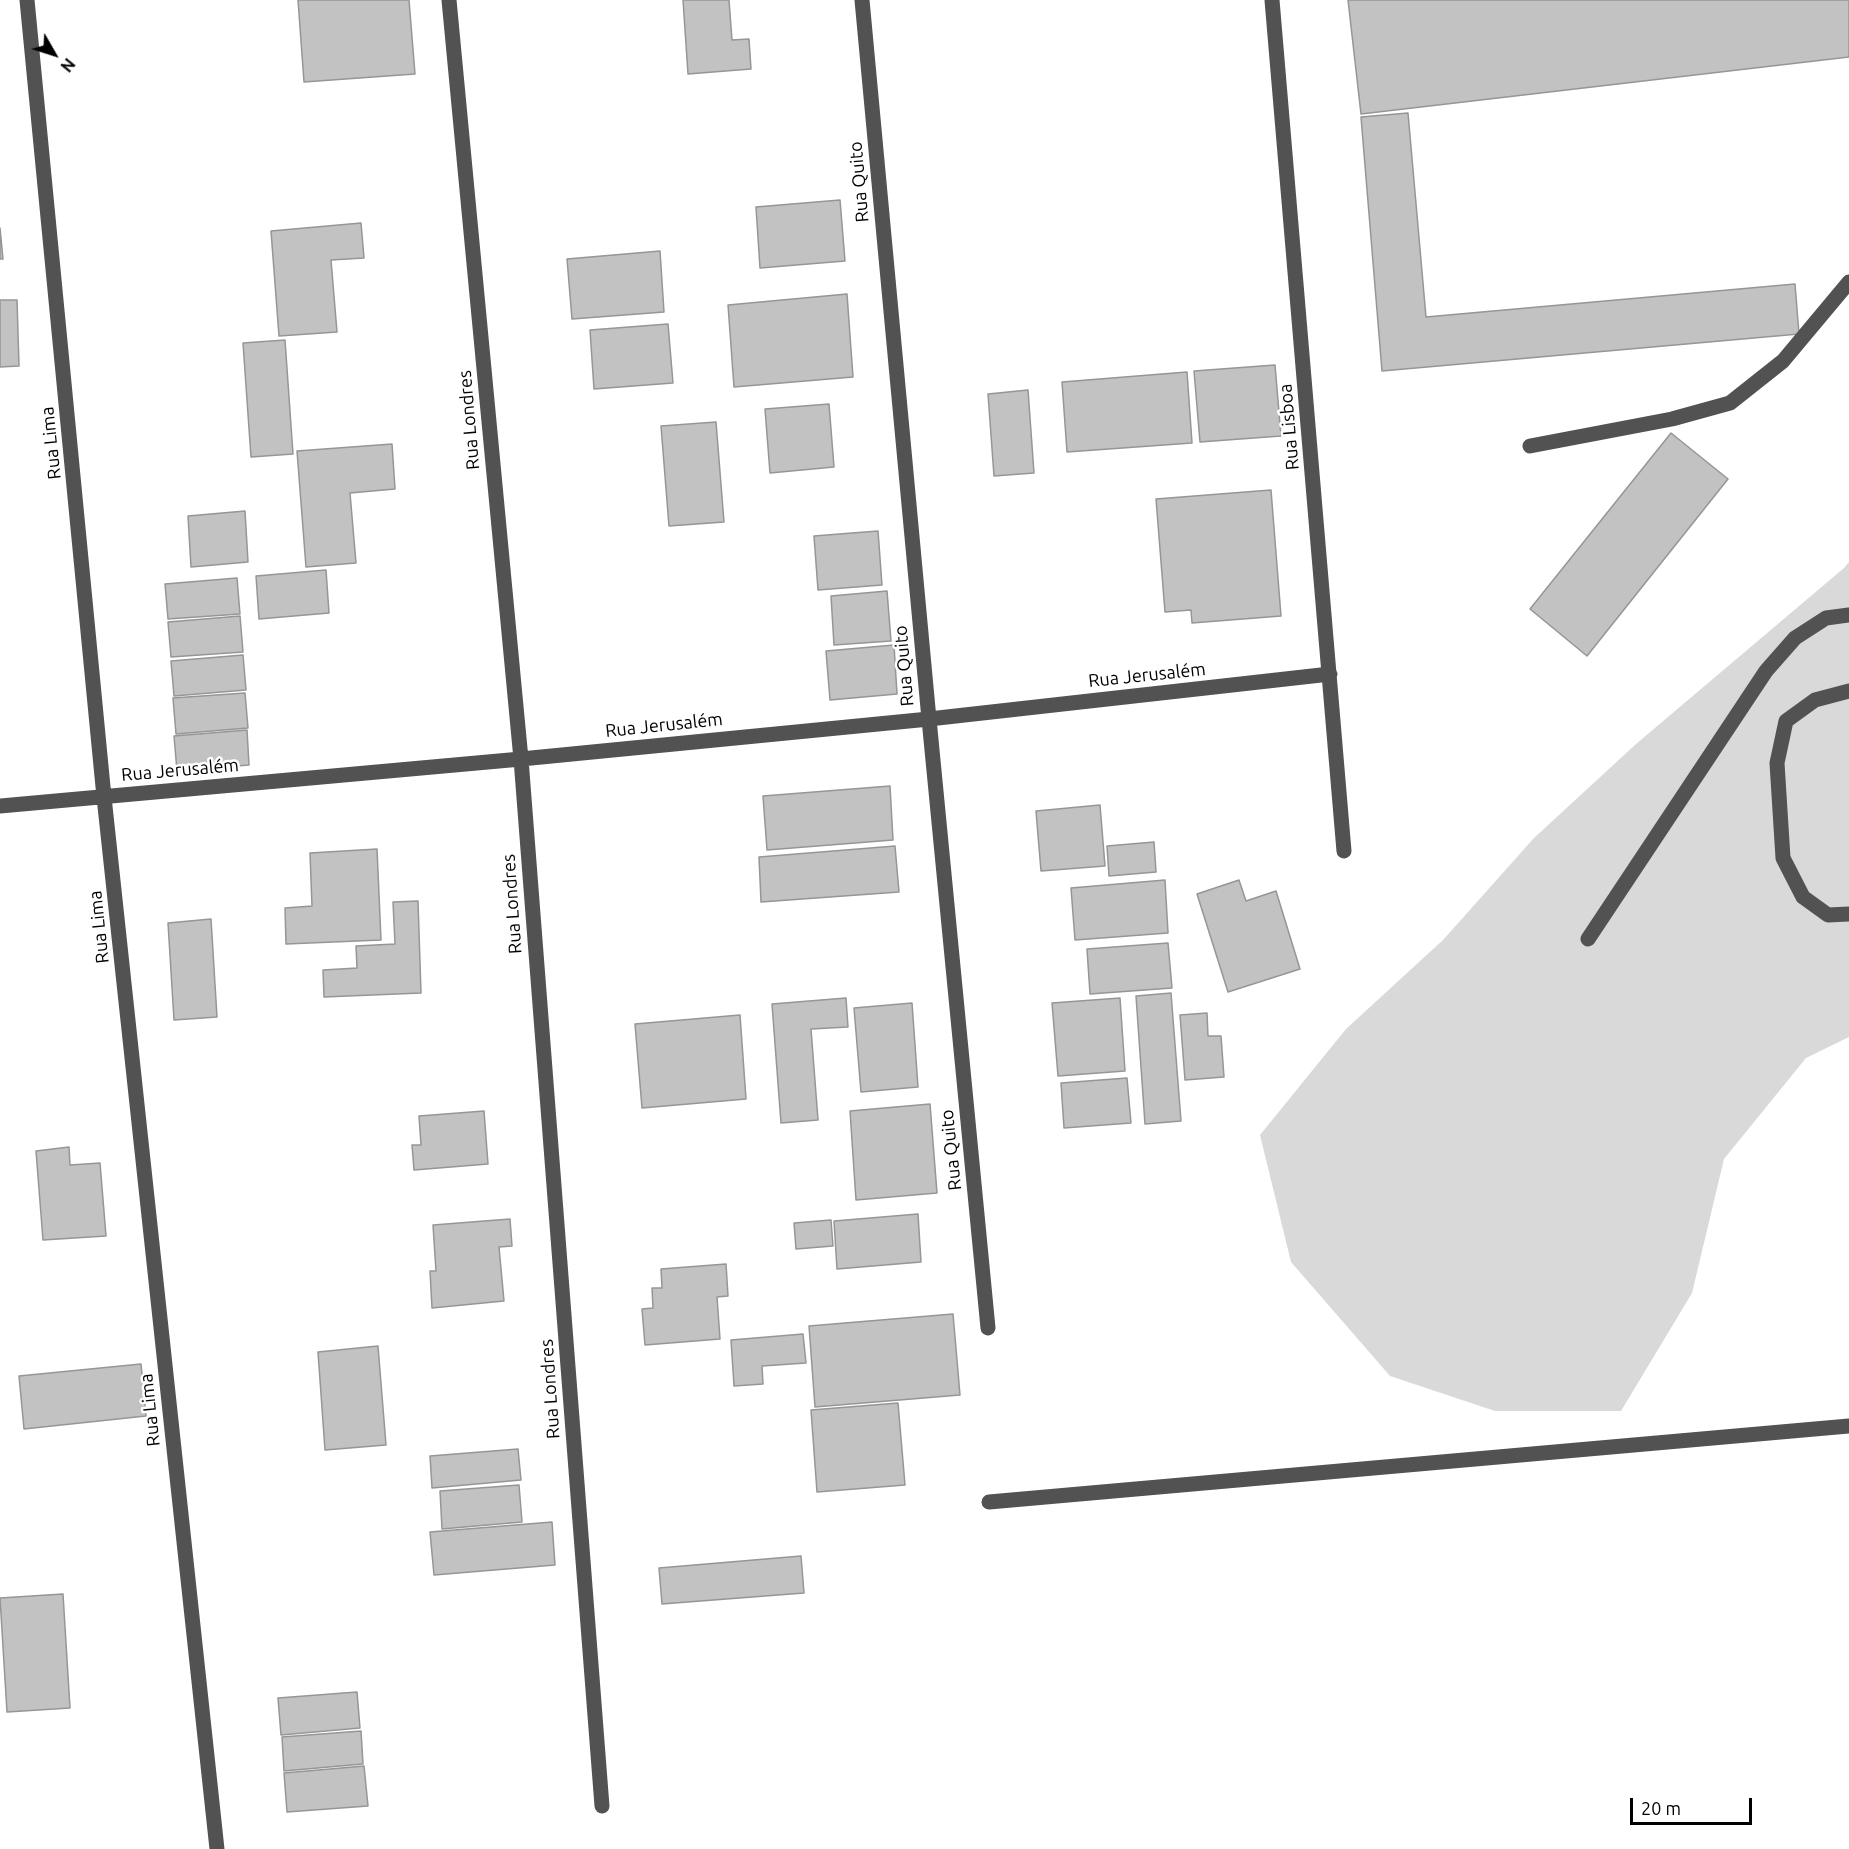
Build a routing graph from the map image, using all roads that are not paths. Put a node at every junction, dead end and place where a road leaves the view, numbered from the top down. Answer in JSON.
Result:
{"nodes":[{"id":1,"x":27,"y":0,"type":"edge"},
{"id":2,"x":449,"y":0,"type":"edge"},
{"id":3,"x":862,"y":0,"type":"edge"},
{"id":4,"x":1272,"y":0,"type":"edge"},
{"id":5,"x":1849,"y":282,"type":"edge"},
{"id":6,"x":1530,"y":446,"type":"dead end"},
{"id":7,"x":1849,"y":615,"type":"edge"},
{"id":8,"x":1330,"y":674,"type":"junction"},
{"id":9,"x":1849,"y":691,"type":"edge"},
{"id":10,"x":929,"y":719,"type":"junction"},
{"id":11,"x":521,"y":759,"type":"junction"},
{"id":12,"x":104,"y":796,"type":"junction"},
{"id":13,"x":0,"y":806,"type":"edge"},
{"id":14,"x":1344,"y":851,"type":"dead end"},
{"id":15,"x":1849,"y":914,"type":"edge"},
{"id":16,"x":1588,"y":939,"type":"dead end"},
{"id":17,"x":988,"y":1328,"type":"dead end"},
{"id":18,"x":1849,"y":1426,"type":"edge"},
{"id":19,"x":989,"y":1502,"type":"dead end"},
{"id":20,"x":602,"y":1806,"type":"dead end"},
{"id":21,"x":217,"y":1849,"type":"edge"}],
"edges":[{"from":1,"to":12,"type":"street","name":"Rua Lima"},
{"from":2,"to":11,"type":"street","name":"Rua Londres"},
{"from":3,"to":10,"type":"street","name":"Rua Quito"},
{"from":4,"to":8,"type":"street","name":"Rua Lisboa"},
{"from":5,"to":6,"type":"street"},
{"from":7,"to":16,"type":"street"},
{"from":8,"to":10,"type":"street","name":"Rua Jerusalém"},
{"from":8,"to":14,"type":"street","name":"Rua Lisboa"},
{"from":9,"to":15,"type":"street"},
{"from":10,"to":11,"type":"street","name":"Rua Jerusalém"},
{"from":10,"to":17,"type":"street","name":"Rua Quito"},
{"from":11,"to":12,"type":"street","name":"Rua Jerusalém"},
{"from":11,"to":20,"type":"street","name":"Rua Londres"},
{"from":12,"to":13,"type":"street","name":"Rua Jerusalém"},
{"from":12,"to":21,"type":"street","name":"Rua Lima"},
{"from":18,"to":19,"type":"street"}]}
